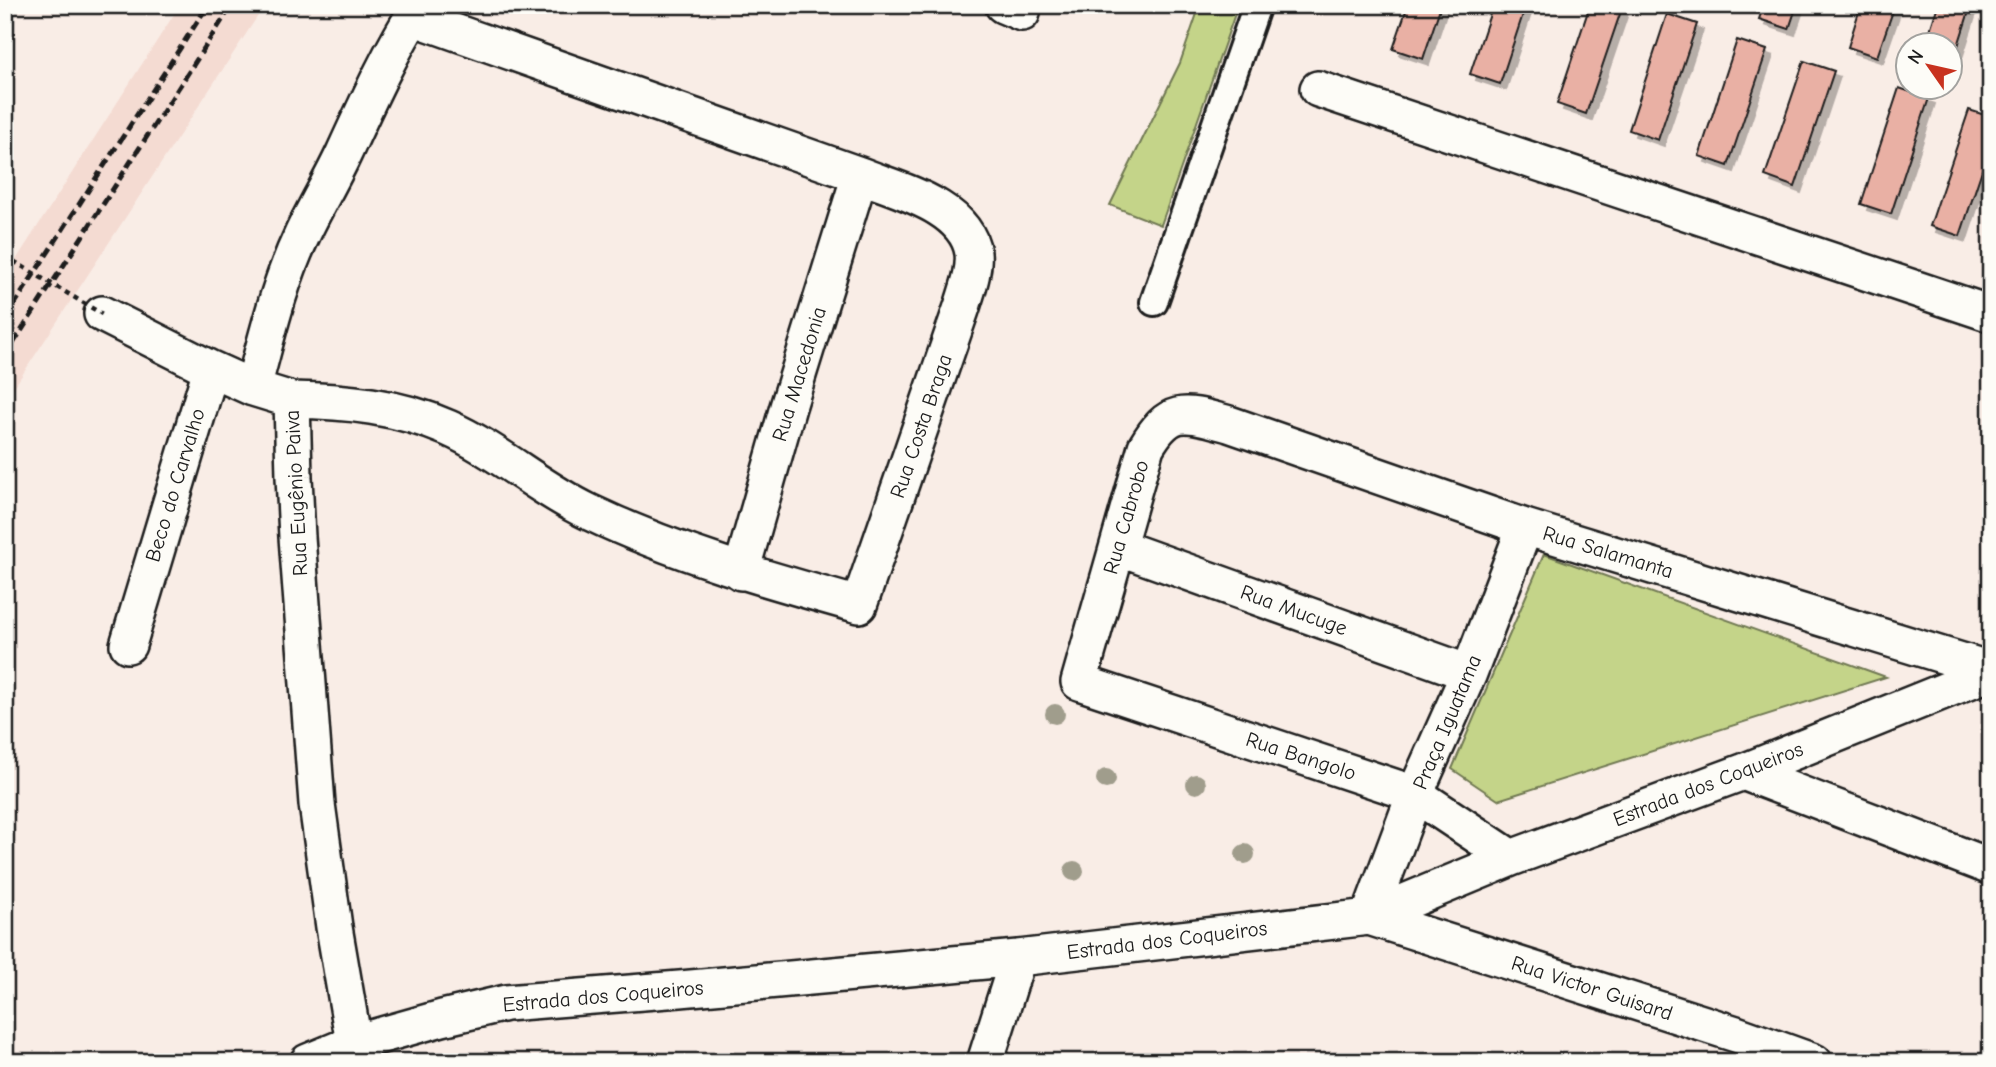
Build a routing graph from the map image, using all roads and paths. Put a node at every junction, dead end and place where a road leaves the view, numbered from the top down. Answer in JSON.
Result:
{"nodes":[{"id":1,"x":1257,"y":5,"type":"edge"},
{"id":2,"x":416,"y":11,"type":"edge"},
{"id":3,"x":1318,"y":89,"type":"dead end"},
{"id":4,"x":860,"y":175,"type":"junction"},
{"id":5,"x":5,"y":256,"type":"edge"},
{"id":6,"x":1154,"y":302,"type":"dead end"},
{"id":7,"x":102,"y":314,"type":"joint"},
{"id":8,"x":1991,"y":314,"type":"edge"},
{"id":9,"x":211,"y":369,"type":"junction"},
{"id":10,"x":253,"y":388,"type":"junction"},
{"id":11,"x":292,"y":400,"type":"junction"},
{"id":12,"x":1229,"y":424,"type":"joint"},
{"id":13,"x":1524,"y":527,"type":"junction"},
{"id":14,"x":1118,"y":547,"type":"junction"},
{"id":15,"x":741,"y":572,"type":"junction"},
{"id":16,"x":128,"y":645,"type":"dead end"},
{"id":17,"x":1991,"y":671,"type":"edge"},
{"id":18,"x":1469,"y":673,"type":"junction"},
{"id":19,"x":1079,"y":682,"type":"joint"},
{"id":20,"x":1743,"y":772,"type":"junction"},
{"id":21,"x":1415,"y":794,"type":"junction"},
{"id":22,"x":1511,"y":858,"type":"junction"},
{"id":23,"x":1991,"y":867,"type":"edge"},
{"id":24,"x":1369,"y":917,"type":"junction"},
{"id":25,"x":1018,"y":958,"type":"junction"},
{"id":26,"x":354,"y":1043,"type":"junction"},
{"id":27,"x":308,"y":1062,"type":"edge"},
{"id":28,"x":985,"y":1062,"type":"edge"},
{"id":29,"x":1814,"y":1062,"type":"edge"}],
"edges":[{"from":1,"to":6,"type":"street"},
{"from":2,"to":4,"type":"street","name":"Rua Costa Braga"},
{"from":2,"to":10,"type":"street"},
{"from":3,"to":8,"type":"street"},
{"from":4,"to":15,"type":"street","name":"Rua Macedonia"},
{"from":4,"to":15,"type":"street","name":"Rua Costa Braga"},
{"from":5,"to":7,"type":"path","bridge":true},
{"from":7,"to":9,"type":"street"},
{"from":9,"to":10,"type":"street"},
{"from":9,"to":16,"type":"street","name":"Beco do Carvalho"},
{"from":10,"to":11,"type":"street","name":"Rua Eugênio Paiva"},
{"from":11,"to":15,"type":"street","name":"Rua Costa Braga"},
{"from":11,"to":26,"type":"street","name":"Rua Eugênio Paiva"},
{"from":12,"to":13,"type":"street","name":"Rua Salamanta"},
{"from":12,"to":14,"type":"street","name":"Rua Cabrobo"},
{"from":13,"to":17,"type":"street","name":"Rua Salamanta"},
{"from":13,"to":18,"type":"street","name":"Praça Iguatama"},
{"from":14,"to":18,"type":"street","name":"Rua Mucuge"},
{"from":14,"to":19,"type":"street","name":"Rua Cabrobo"},
{"from":17,"to":20,"type":"street","name":"Estrada dos Coqueiros"},
{"from":18,"to":21,"type":"street","name":"Praça Iguatama"},
{"from":19,"to":21,"type":"street","name":"Rua Bangolo"},
{"from":20,"to":22,"type":"street","name":"Estrada dos Coqueiros"},
{"from":20,"to":23,"type":"street"},
{"from":21,"to":22,"type":"street","name":"Rua Bangolo"},
{"from":21,"to":24,"type":"street","name":"Praça Iguatama"},
{"from":22,"to":24,"type":"street","name":"Estrada dos Coqueiros"},
{"from":24,"to":25,"type":"street","name":"Estrada dos Coqueiros"},
{"from":24,"to":29,"type":"street","name":"Rua Victor Guisard"},
{"from":25,"to":26,"type":"street","name":"Estrada dos Coqueiros"},
{"from":25,"to":28,"type":"street"},
{"from":26,"to":27,"type":"street","name":"Estrada dos Coqueiros"}]}
